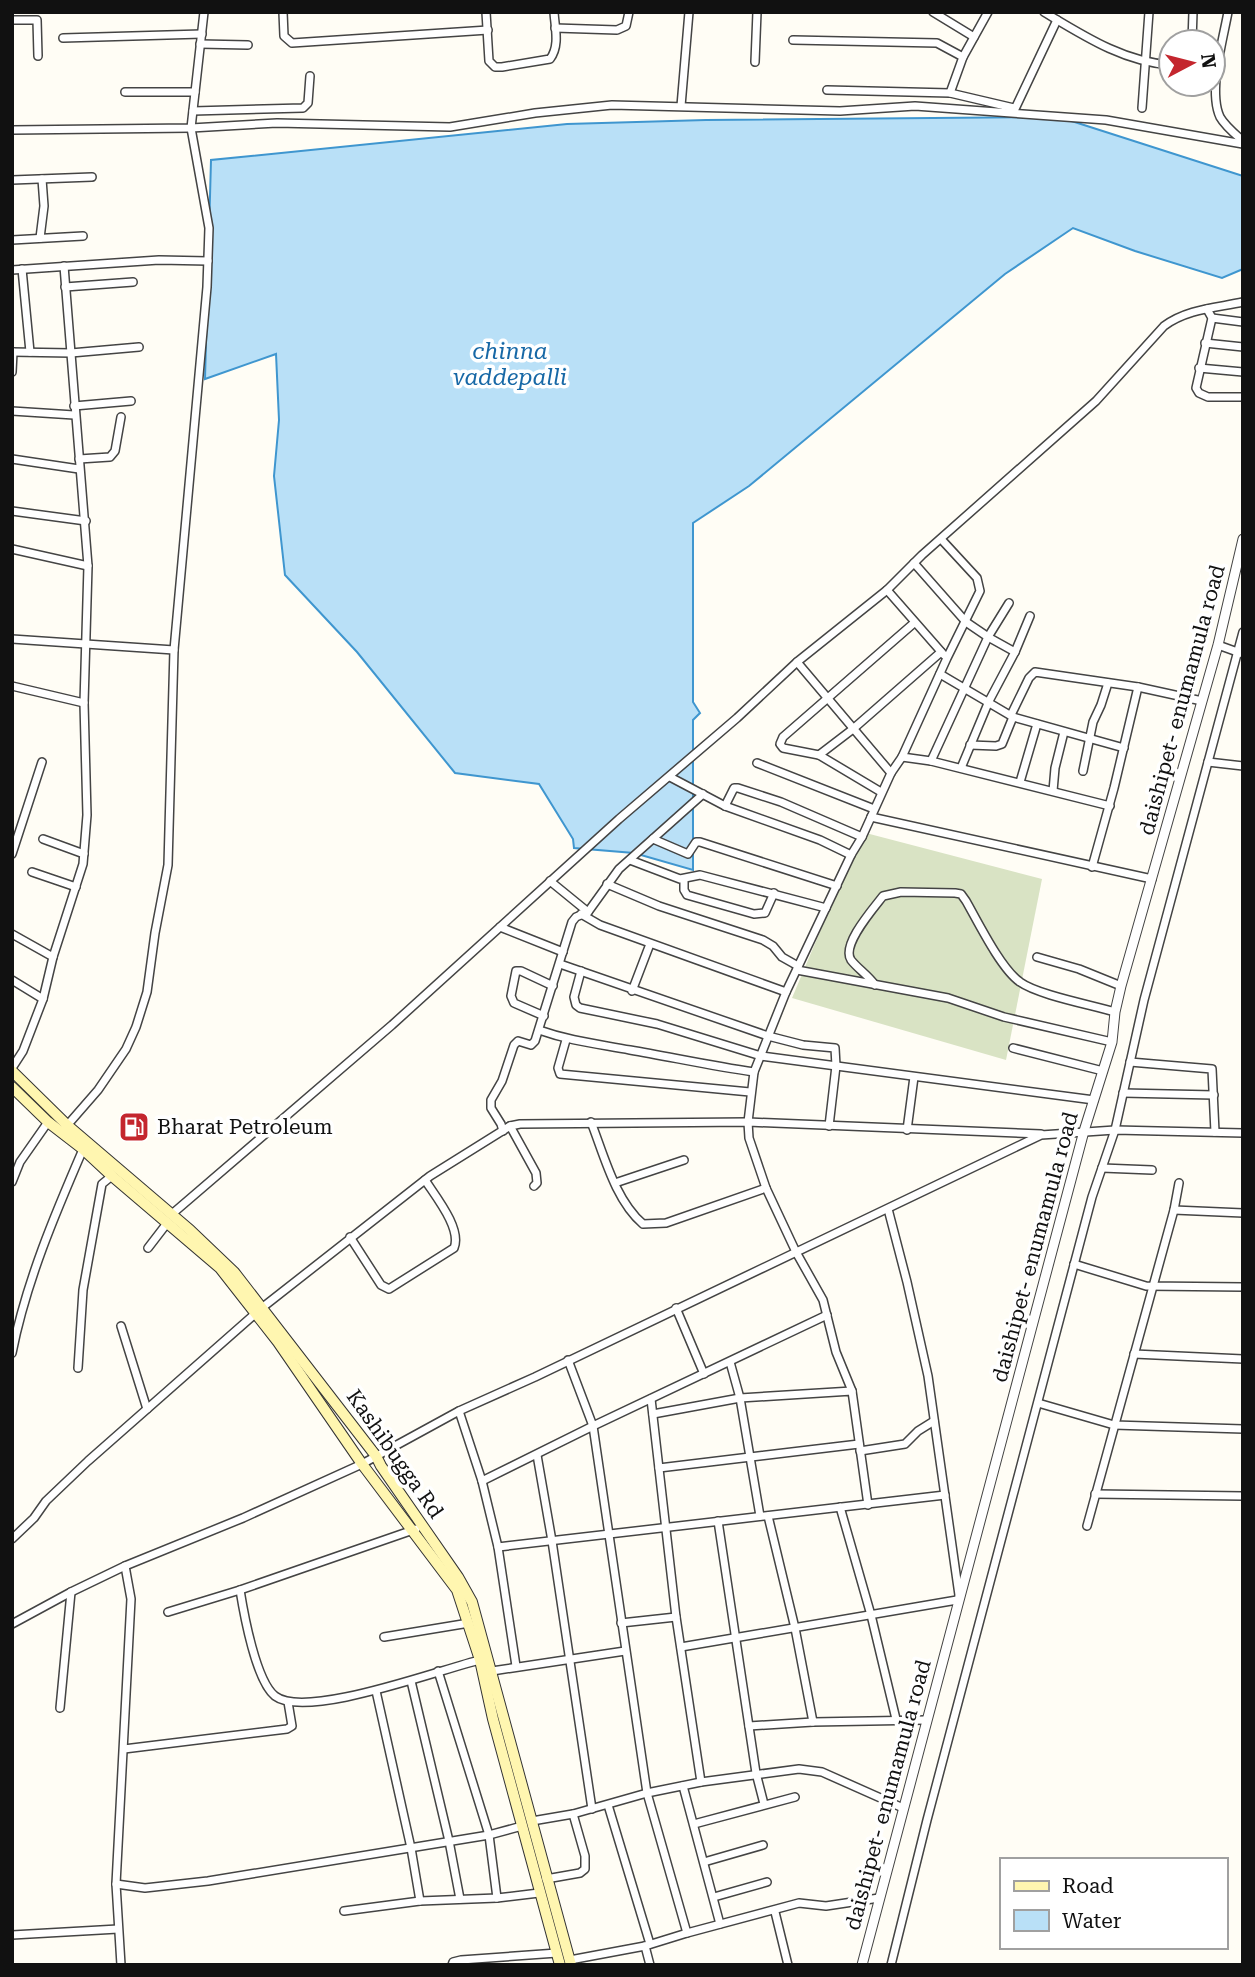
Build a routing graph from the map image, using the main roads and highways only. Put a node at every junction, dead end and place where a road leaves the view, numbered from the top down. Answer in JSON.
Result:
{"nodes":[{"id":1,"x":12,"y":1070,"type":"edge"},
{"id":2,"x":12,"y":1087,"type":"edge"},
{"id":3,"x":64,"y":1129,"type":"junction"},
{"id":4,"x":260,"y":1310,"type":"junction"},
{"id":5,"x":418,"y":1529,"type":"junction"},
{"id":6,"x":527,"y":1823,"type":"junction"},
{"id":7,"x":567,"y":1963,"type":"edge"}],
"edges":[{"from":1,"to":3,"type":"main road","name":"Kashibugga Rd"},
{"from":2,"to":3,"type":"main road","name":"Kashibugga Rd"},
{"from":3,"to":4,"type":"main road","name":"Kashibugga Rd"},
{"from":4,"to":5,"type":"main road","name":"Kashibugga Rd"},
{"from":4,"to":5,"type":"main road","name":"Kashibugga Rd"},
{"from":5,"to":6,"type":"main road","name":"Kashibugga Rd"},
{"from":5,"to":6,"type":"main road","name":"Kashibugga Rd"},
{"from":6,"to":7,"type":"main road","name":"Kashibugga Rd"},
{"from":6,"to":7,"type":"main road","name":"Kashibugga Rd"}]}
